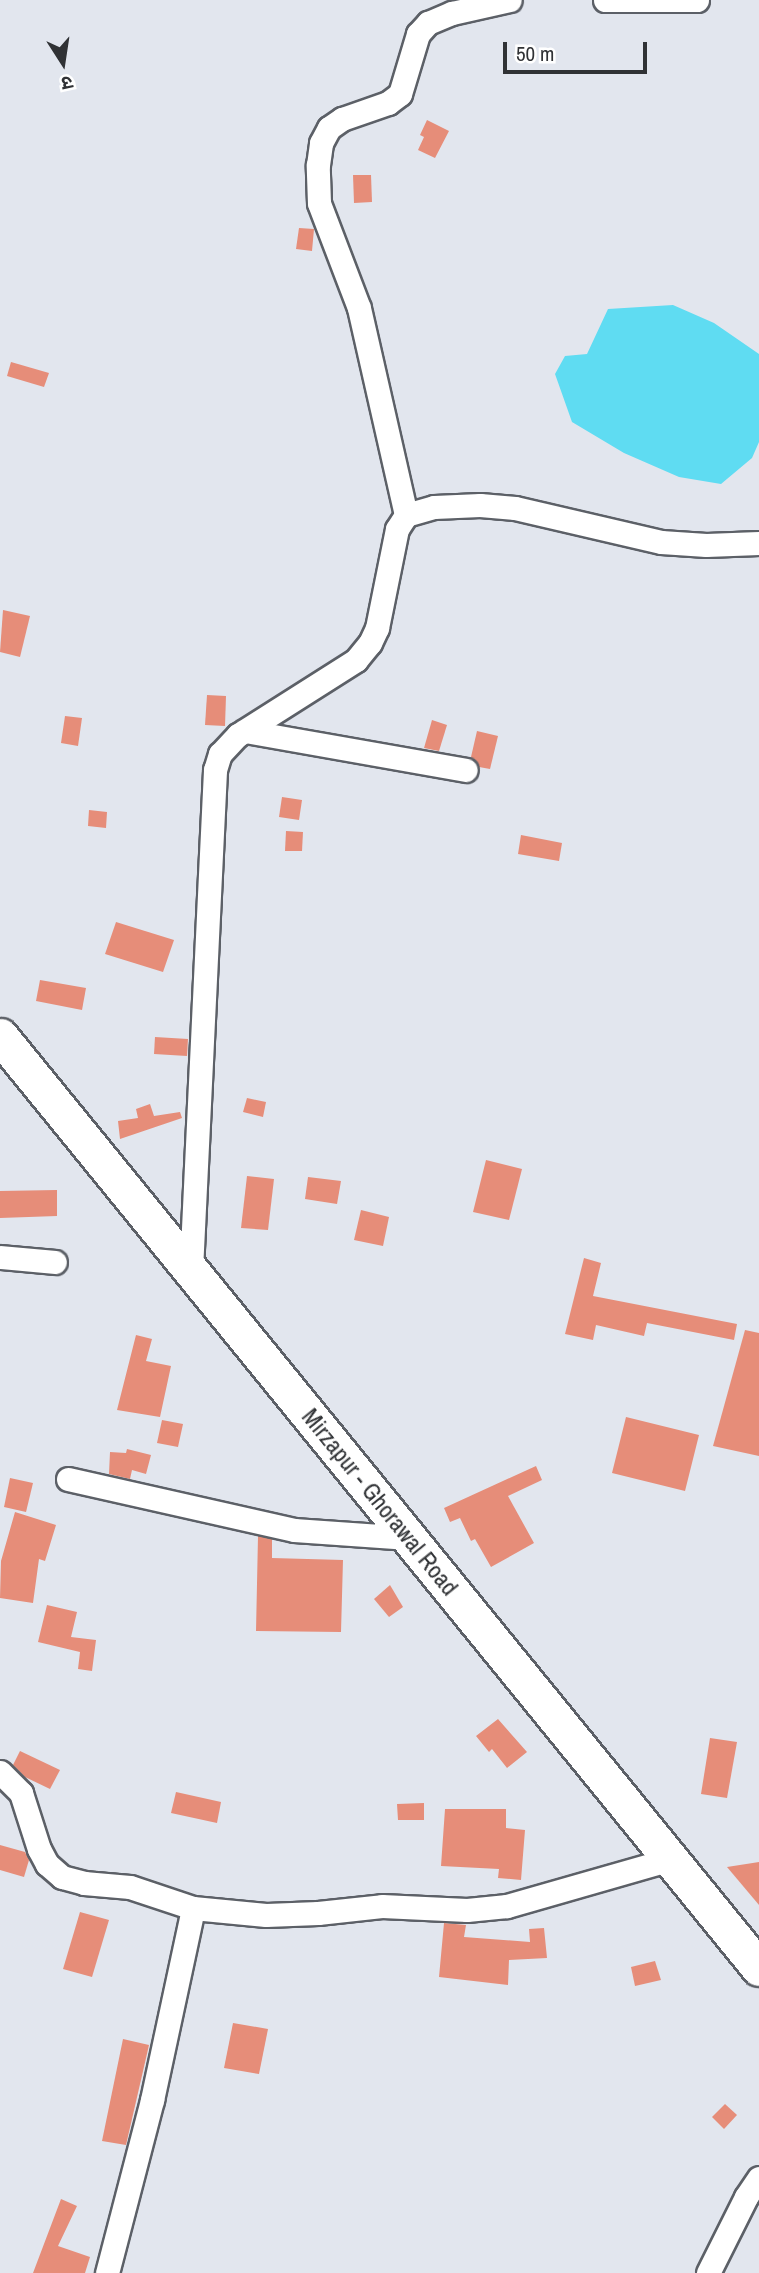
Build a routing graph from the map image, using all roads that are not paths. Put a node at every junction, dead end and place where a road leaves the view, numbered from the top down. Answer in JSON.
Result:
{"nodes":[{"id":1,"x":510,"y":0,"type":"edge"},
{"id":2,"x":605,"y":0,"type":"edge"},
{"id":3,"x":697,"y":0,"type":"edge"},
{"id":4,"x":406,"y":514,"type":"junction"},
{"id":5,"x":759,"y":543,"type":"edge"},
{"id":6,"x":245,"y":731,"type":"junction"},
{"id":7,"x":466,"y":770,"type":"dead end"},
{"id":8,"x":0,"y":1036,"type":"edge"},
{"id":9,"x":0,"y":1257,"type":"edge"},
{"id":10,"x":55,"y":1262,"type":"dead end"},
{"id":11,"x":191,"y":1270,"type":"junction"},
{"id":12,"x":68,"y":1479,"type":"dead end"},
{"id":13,"x":409,"y":1538,"type":"junction"},
{"id":14,"x":0,"y":1772,"type":"edge"},
{"id":15,"x":671,"y":1859,"type":"junction"},
{"id":16,"x":193,"y":1908,"type":"junction"},
{"id":17,"x":759,"y":1968,"type":"edge"},
{"id":18,"x":759,"y":2178,"type":"edge"},
{"id":19,"x":107,"y":2273,"type":"edge"},
{"id":20,"x":708,"y":2273,"type":"edge"}],
"edges":[{"from":1,"to":4,"type":"street"},
{"from":2,"to":3,"type":"street"},
{"from":4,"to":5,"type":"street"},
{"from":4,"to":6,"type":"street"},
{"from":6,"to":7,"type":"street"},
{"from":6,"to":11,"type":"street"},
{"from":8,"to":11,"type":"main road","name":"Mirzapur - Ghorawal Road"},
{"from":9,"to":10,"type":"street"},
{"from":11,"to":13,"type":"main road","name":"Mirzapur - Ghorawal Road"},
{"from":12,"to":13,"type":"street"},
{"from":13,"to":15,"type":"main road","name":"Mirzapur - Ghorawal Road"},
{"from":14,"to":16,"type":"street"},
{"from":15,"to":16,"type":"street"},
{"from":15,"to":17,"type":"main road","name":"Mirzapur - Ghorawal Road"},
{"from":16,"to":19,"type":"street"},
{"from":18,"to":20,"type":"street"}]}
